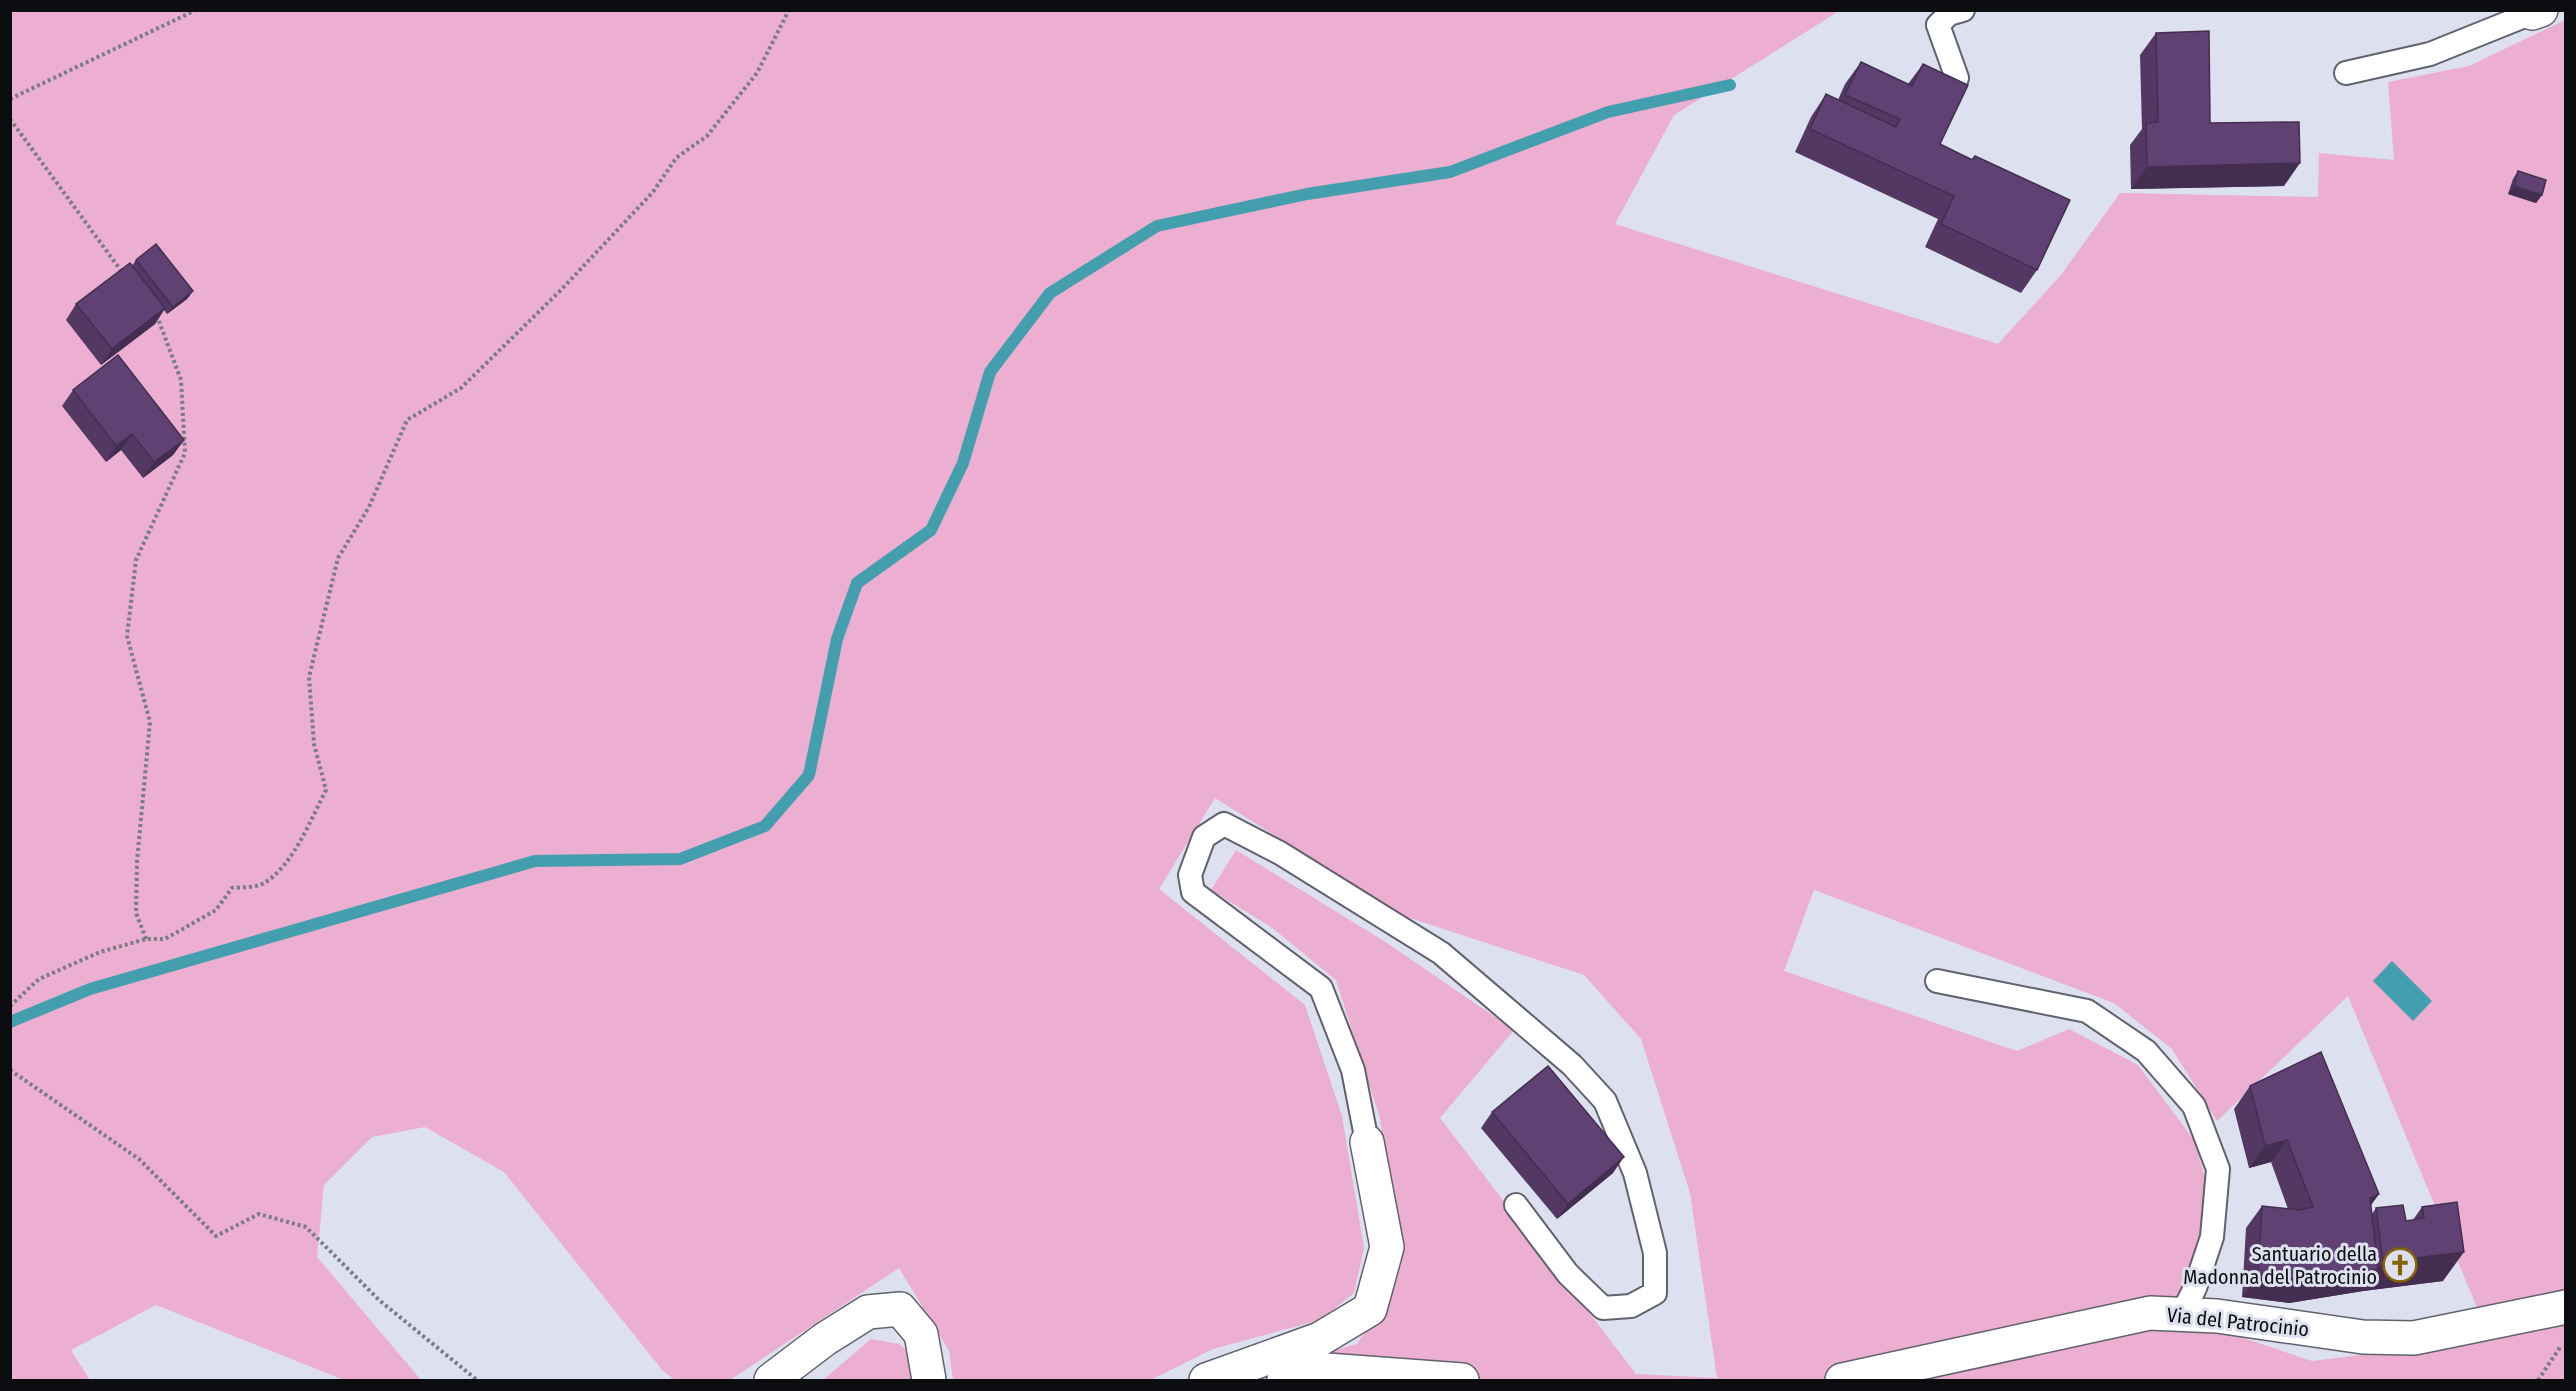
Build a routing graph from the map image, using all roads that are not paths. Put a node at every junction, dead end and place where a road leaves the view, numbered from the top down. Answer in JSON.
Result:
{"nodes":[{"id":1,"x":1963,"y":10,"type":"edge"},
{"id":2,"x":2536,"y":12,"type":"edge"},
{"id":3,"x":2346,"y":73,"type":"dead end"},
{"id":4,"x":1957,"y":78,"type":"edge"},
{"id":5,"x":1937,"y":981,"type":"dead end"},
{"id":6,"x":1367,"y":1142,"type":"joint"},
{"id":7,"x":1516,"y":1205,"type":"dead end"},
{"id":8,"x":2565,"y":1307,"type":"edge"},
{"id":9,"x":2362,"y":1311,"type":"dead end"},
{"id":10,"x":2182,"y":1314,"type":"junction"},
{"id":11,"x":2319,"y":1331,"type":"junction"},
{"id":12,"x":771,"y":1380,"type":"edge"},
{"id":13,"x":929,"y":1380,"type":"edge"},
{"id":14,"x":1206,"y":1380,"type":"edge"},
{"id":15,"x":1284,"y":1380,"type":"edge"},
{"id":16,"x":1462,"y":1380,"type":"edge"},
{"id":17,"x":1842,"y":1380,"type":"edge"}],
"edges":[{"from":1,"to":4,"type":"lane"},
{"from":2,"to":3,"type":"lane"},
{"from":5,"to":10,"type":"lane"},
{"from":6,"to":7,"type":"lane"},
{"from":6,"to":14,"type":"street"},
{"from":8,"to":11,"type":"street","name":"Via del Patrocinio"},
{"from":9,"to":11,"type":"street"},
{"from":10,"to":11,"type":"street","name":"Via del Patrocinio"},
{"from":10,"to":17,"type":"street","name":"Via del Patrocinio"},
{"from":12,"to":13,"type":"street"},
{"from":15,"to":16,"type":"street"}]}
